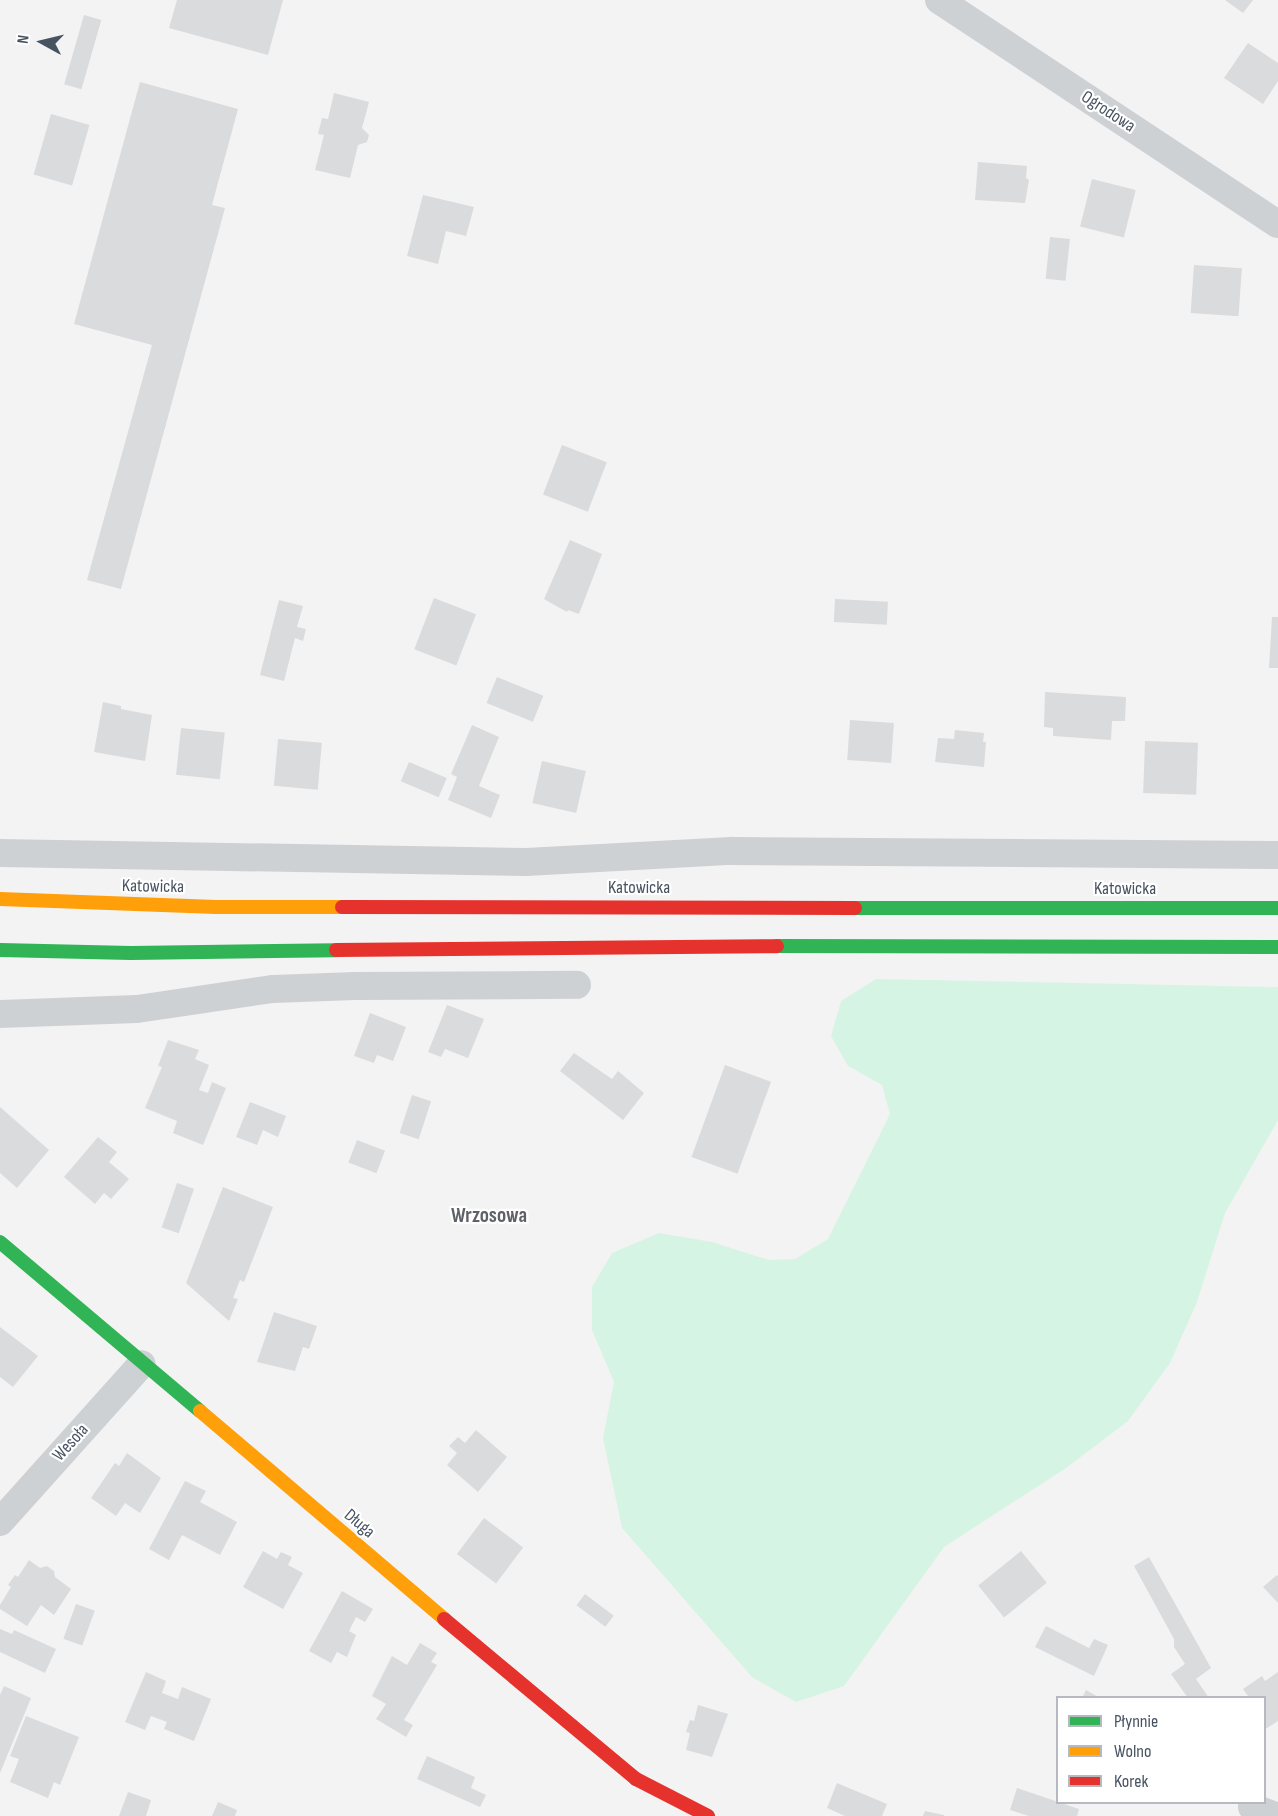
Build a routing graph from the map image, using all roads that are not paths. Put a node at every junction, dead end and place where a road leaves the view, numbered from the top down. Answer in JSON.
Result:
{"nodes":[{"id":1,"x":939,"y":0,"type":"edge"},
{"id":2,"x":970,"y":9,"type":"edge"},
{"id":3,"x":1278,"y":224,"type":"edge"},
{"id":4,"x":0,"y":853,"type":"edge"},
{"id":5,"x":1278,"y":855,"type":"edge"},
{"id":6,"x":0,"y":899,"type":"edge"},
{"id":7,"x":1278,"y":908,"type":"edge"},
{"id":8,"x":1278,"y":947,"type":"edge"},
{"id":9,"x":0,"y":950,"type":"edge"},
{"id":10,"x":577,"y":985,"type":"dead end"},
{"id":11,"x":0,"y":1014,"type":"edge"},
{"id":12,"x":0,"y":1242,"type":"edge"},
{"id":13,"x":142,"y":1364,"type":"junction"},
{"id":14,"x":0,"y":1522,"type":"edge"},
{"id":15,"x":1278,"y":1790,"type":"edge"},
{"id":16,"x":1266,"y":1801,"type":"edge"},
{"id":17,"x":708,"y":1816,"type":"edge"}],
"edges":[{"from":1,"to":2,"type":"street","name":"Ogrodowa"},
{"from":2,"to":3,"type":"street","name":"Ogrodowa"},
{"from":4,"to":5,"type":"street"},
{"from":6,"to":7,"type":"main road","name":"Katowicka"},
{"from":8,"to":9,"type":"main road"},
{"from":10,"to":11,"type":"street"},
{"from":12,"to":13,"type":"main road","name":"Długa"},
{"from":13,"to":14,"type":"street","name":"Wesoła"},
{"from":13,"to":17,"type":"main road","name":"Długa"},
{"from":15,"to":16,"type":"street"}]}
